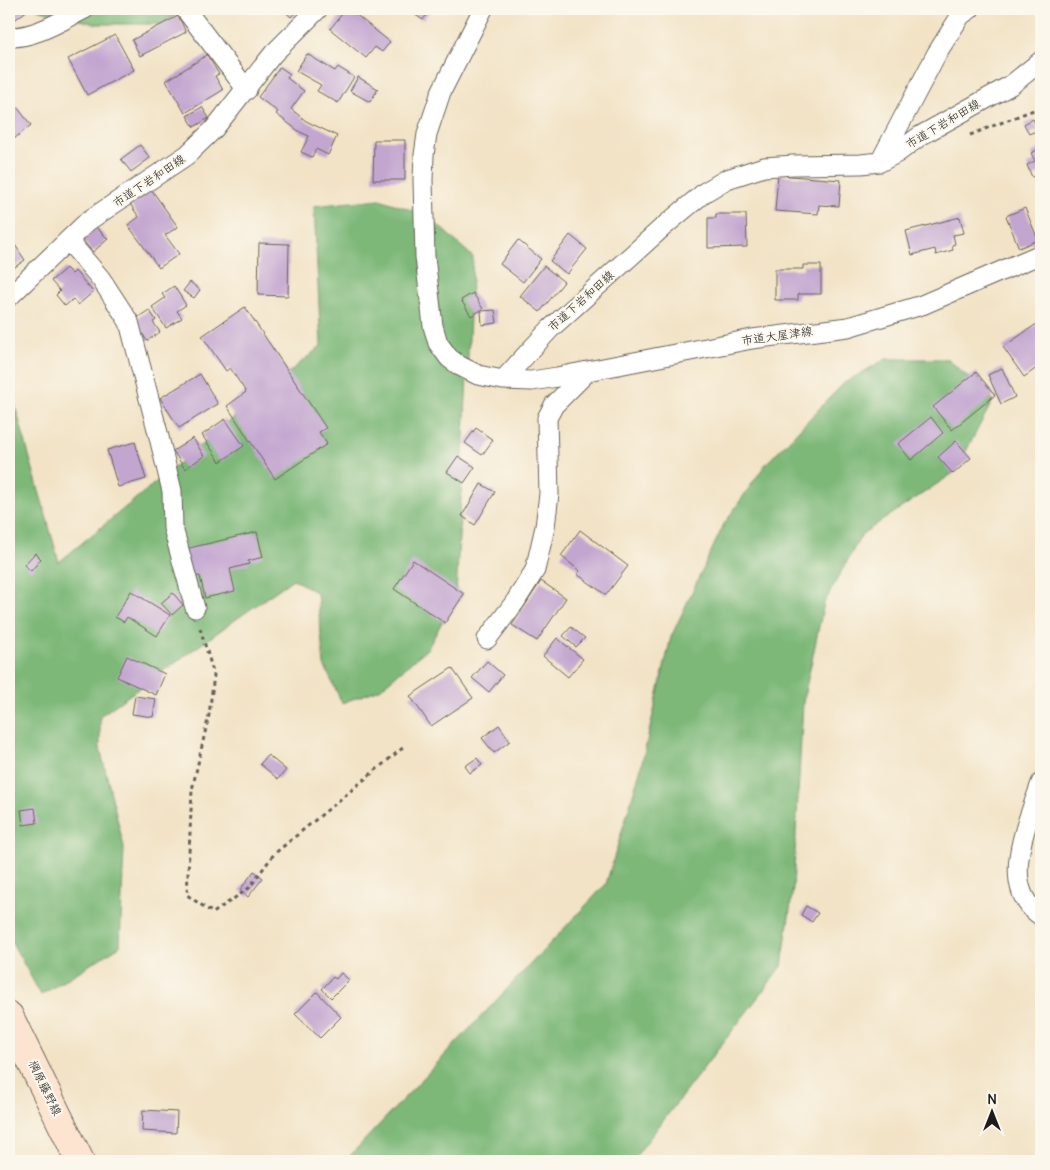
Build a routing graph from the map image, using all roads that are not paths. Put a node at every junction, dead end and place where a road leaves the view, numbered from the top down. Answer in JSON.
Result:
{"nodes":[{"id":1,"x":85,"y":9,"type":"edge"},
{"id":2,"x":185,"y":9,"type":"edge"},
{"id":3,"x":318,"y":9,"type":"edge"},
{"id":4,"x":482,"y":9,"type":"edge"},
{"id":5,"x":970,"y":9,"type":"edge"},
{"id":6,"x":9,"y":37,"type":"edge"},
{"id":7,"x":1041,"y":61,"type":"edge"},
{"id":8,"x":247,"y":90,"type":"junction"},
{"id":9,"x":880,"y":162,"type":"junction"},
{"id":10,"x":68,"y":240,"type":"junction"},
{"id":11,"x":1041,"y":254,"type":"edge"},
{"id":12,"x":9,"y":297,"type":"edge"},
{"id":13,"x":588,"y":371,"type":"junction"},
{"id":14,"x":503,"y":380,"type":"junction"},
{"id":15,"x":195,"y":608,"type":"road end"},
{"id":16,"x":487,"y":639,"type":"dead end"},
{"id":17,"x":1041,"y":783,"type":"edge"},
{"id":18,"x":1041,"y":916,"type":"edge"},
{"id":19,"x":9,"y":1016,"type":"edge"},
{"id":20,"x":80,"y":1161,"type":"edge"}],
"edges":[{"from":1,"to":6,"type":"street"},
{"from":2,"to":8,"type":"street"},
{"from":3,"to":8,"type":"street","name":"市道下岩和田線"},
{"from":4,"to":14,"type":"street"},
{"from":5,"to":9,"type":"street"},
{"from":7,"to":9,"type":"street","name":"市道下岩和田線"},
{"from":8,"to":10,"type":"street","name":"市道下岩和田線"},
{"from":9,"to":14,"type":"street","name":"市道下岩和田線"},
{"from":10,"to":12,"type":"street","name":"市道下岩和田線"},
{"from":10,"to":15,"type":"street"},
{"from":11,"to":13,"type":"street","name":"市道大屋津線"},
{"from":13,"to":14,"type":"street","name":"市道大屋津線"},
{"from":13,"to":16,"type":"street"},
{"from":17,"to":18,"type":"street"},
{"from":19,"to":20,"type":"main road","name":"棡原藤野線"}]}
